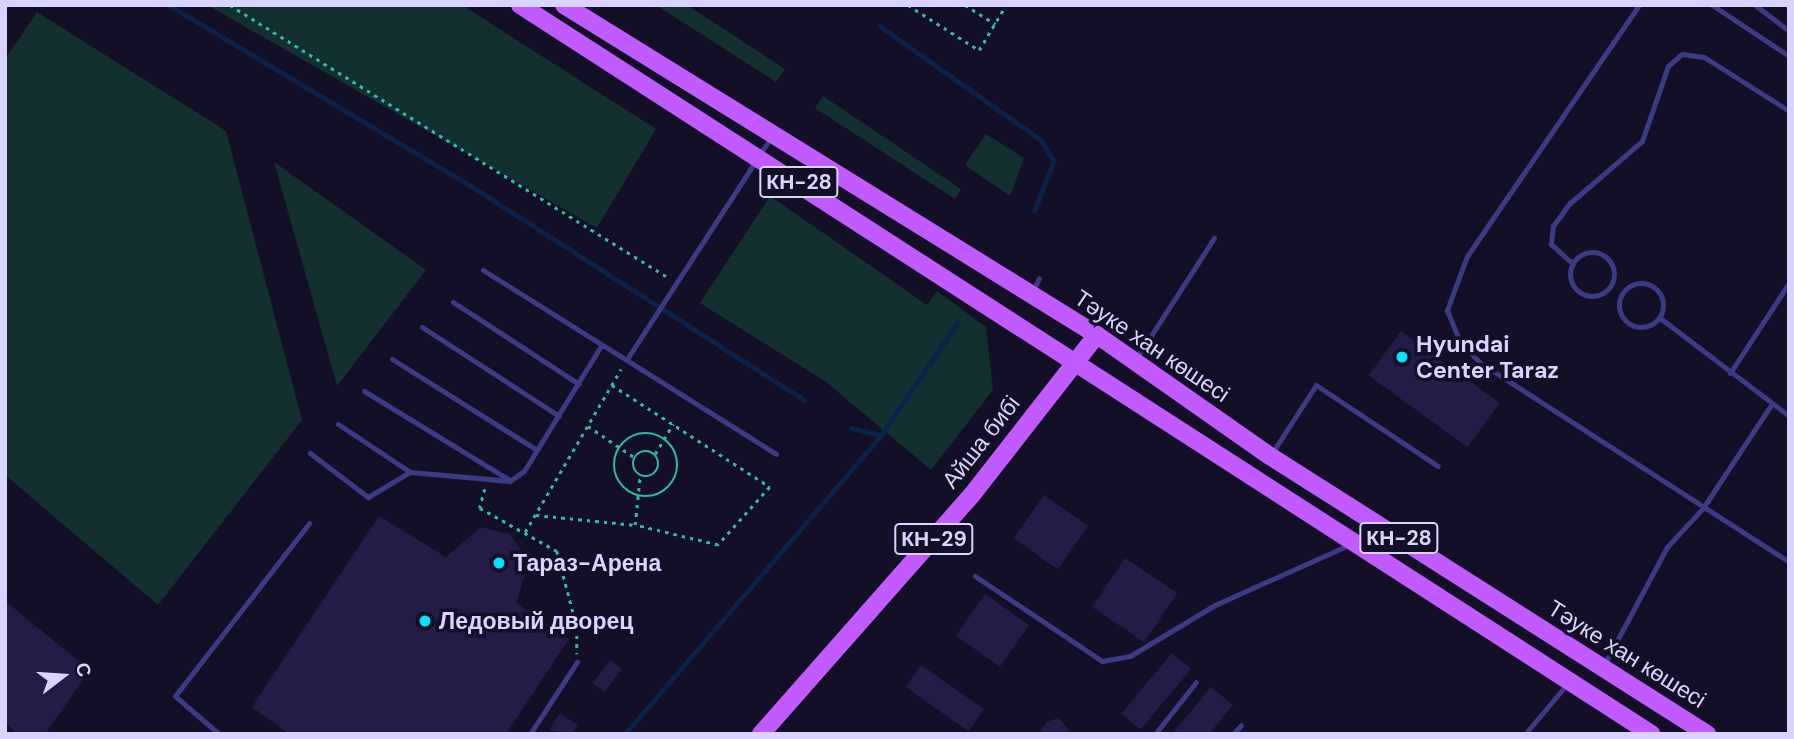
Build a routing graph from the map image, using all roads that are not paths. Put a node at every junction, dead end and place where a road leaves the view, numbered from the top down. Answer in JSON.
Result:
{"nodes":[{"id":1,"x":520,"y":5,"type":"edge"},
{"id":2,"x":564,"y":5,"type":"edge"},
{"id":3,"x":1639,"y":5,"type":"edge"},
{"id":4,"x":1712,"y":5,"type":"edge"},
{"id":5,"x":1755,"y":5,"type":"edge"},
{"id":6,"x":1789,"y":31,"type":"edge"},
{"id":7,"x":1789,"y":56,"type":"edge"},
{"id":8,"x":1789,"y":111,"type":"edge"},
{"id":9,"x":772,"y":136,"type":"junction"},
{"id":10,"x":758,"y":156,"type":"junction"},
{"id":11,"x":1214,"y":238,"type":"dead end"},
{"id":12,"x":1573,"y":264,"type":"junction"},
{"id":13,"x":483,"y":270,"type":"dead end"},
{"id":14,"x":1039,"y":278,"type":"dead end"},
{"id":15,"x":1789,"y":283,"type":"edge"},
{"id":16,"x":1612,"y":285,"type":"junction"},
{"id":17,"x":1624,"y":291,"type":"junction"},
{"id":18,"x":1031,"y":295,"type":"junction"},
{"id":19,"x":453,"y":302,"type":"dead end"},
{"id":20,"x":1660,"y":318,"type":"junction"},
{"id":21,"x":422,"y":327,"type":"dead end"},
{"id":22,"x":1097,"y":335,"type":"junction"},
{"id":23,"x":601,"y":346,"type":"junction"},
{"id":24,"x":392,"y":359,"type":"dead end"},
{"id":25,"x":627,"y":359,"type":"junction"},
{"id":26,"x":1077,"y":360,"type":"junction"},
{"id":27,"x":1133,"y":362,"type":"junction"},
{"id":28,"x":1730,"y":373,"type":"junction"},
{"id":29,"x":579,"y":384,"type":"junction"},
{"id":30,"x":364,"y":391,"type":"dead end"},
{"id":31,"x":1771,"y":405,"type":"junction"},
{"id":32,"x":559,"y":416,"type":"junction"},
{"id":33,"x":1789,"y":416,"type":"edge"},
{"id":34,"x":338,"y":424,"type":"dead end"},
{"id":35,"x":537,"y":450,"type":"junction"},
{"id":36,"x":310,"y":453,"type":"dead end"},
{"id":37,"x":776,"y":454,"type":"dead end"},
{"id":38,"x":1270,"y":456,"type":"junction"},
{"id":39,"x":1438,"y":466,"type":"dead end"},
{"id":40,"x":410,"y":472,"type":"junction"},
{"id":41,"x":510,"y":481,"type":"junction"},
{"id":42,"x":1703,"y":508,"type":"junction"},
{"id":43,"x":309,"y":523,"type":"dead end"},
{"id":44,"x":1357,"y":542,"type":"junction"},
{"id":45,"x":1789,"y":562,"type":"edge"},
{"id":46,"x":975,"y":576,"type":"dead end"},
{"id":47,"x":577,"y":662,"type":"road end"},
{"id":48,"x":1603,"y":668,"type":"junction"},
{"id":49,"x":1570,"y":681,"type":"junction"},
{"id":50,"x":1196,"y":682,"type":"dead end"},
{"id":51,"x":1241,"y":725,"type":"dead end"},
{"id":52,"x":219,"y":734,"type":"edge"},
{"id":53,"x":530,"y":734,"type":"edge"},
{"id":54,"x":761,"y":734,"type":"edge"},
{"id":55,"x":1155,"y":734,"type":"edge"},
{"id":56,"x":1233,"y":734,"type":"edge"},
{"id":57,"x":1525,"y":734,"type":"edge"},
{"id":58,"x":1651,"y":734,"type":"edge"},
{"id":59,"x":1707,"y":734,"type":"edge"}],
"edges":[{"from":1,"to":10,"type":"main road","number":"КН-28"},
{"from":2,"to":9,"type":"main road","name":"Тәуке хан көшесі","number":"КН-28"},
{"from":3,"to":42,"type":"lane"},
{"from":4,"to":7,"type":"lane"},
{"from":5,"to":6,"type":"lane"},
{"from":8,"to":12,"type":"lane"},
{"from":9,"to":10,"type":"lane"},
{"from":9,"to":18,"type":"main road","name":"Тәуке хан көшесі","number":"КН-28"},
{"from":10,"to":25,"type":"lane"},
{"from":10,"to":26,"type":"main road","number":"КН-28"},
{"from":11,"to":27,"type":"lane"},
{"from":12,"to":16,"type":"lane"},
{"from":12,"to":16,"type":"lane"},
{"from":13,"to":23,"type":"lane"},
{"from":14,"to":18,"type":"lane"},
{"from":15,"to":28,"type":"lane"},
{"from":16,"to":17,"type":"lane"},
{"from":17,"to":20,"type":"lane"},
{"from":17,"to":20,"type":"lane"},
{"from":18,"to":22,"type":"main road","name":"Тәуке хан көшесі","number":"КН-28"},
{"from":19,"to":29,"type":"lane"},
{"from":20,"to":28,"type":"lane"},
{"from":21,"to":32,"type":"lane"},
{"from":22,"to":26,"type":"main road","name":"Айша бибі","number":"КН-29"},
{"from":22,"to":27,"type":"main road","name":"Тәуке хан көшесі","number":"КН-28"},
{"from":23,"to":25,"type":"lane"},
{"from":23,"to":29,"type":"lane"},
{"from":24,"to":35,"type":"lane"},
{"from":25,"to":37,"type":"lane"},
{"from":26,"to":44,"type":"main road","number":"КН-28"},
{"from":26,"to":54,"type":"main road","name":"Айша бибі","number":"КН-29"},
{"from":27,"to":38,"type":"main road","name":"Тәуке хан көшесі","number":"КН-28"},
{"from":28,"to":31,"type":"lane"},
{"from":29,"to":32,"type":"lane"},
{"from":30,"to":41,"type":"lane"},
{"from":31,"to":33,"type":"lane"},
{"from":31,"to":42,"type":"lane"},
{"from":32,"to":35,"type":"lane"},
{"from":34,"to":40,"type":"lane"},
{"from":35,"to":41,"type":"lane"},
{"from":36,"to":40,"type":"lane"},
{"from":38,"to":39,"type":"lane"},
{"from":38,"to":48,"type":"main road","name":"Тәуке хан көшесі","number":"КН-28"},
{"from":40,"to":41,"type":"lane"},
{"from":42,"to":45,"type":"lane"},
{"from":42,"to":48,"type":"lane"},
{"from":43,"to":52,"type":"lane"},
{"from":44,"to":46,"type":"lane"},
{"from":44,"to":49,"type":"main road","number":"КН-28"},
{"from":47,"to":53,"type":"lane"},
{"from":48,"to":59,"type":"main road","name":"Тәуке хан көшесі","number":"КН-28"},
{"from":49,"to":57,"type":"lane"},
{"from":49,"to":58,"type":"main road","number":"КН-28"},
{"from":50,"to":55,"type":"lane"},
{"from":51,"to":56,"type":"lane"}]}
